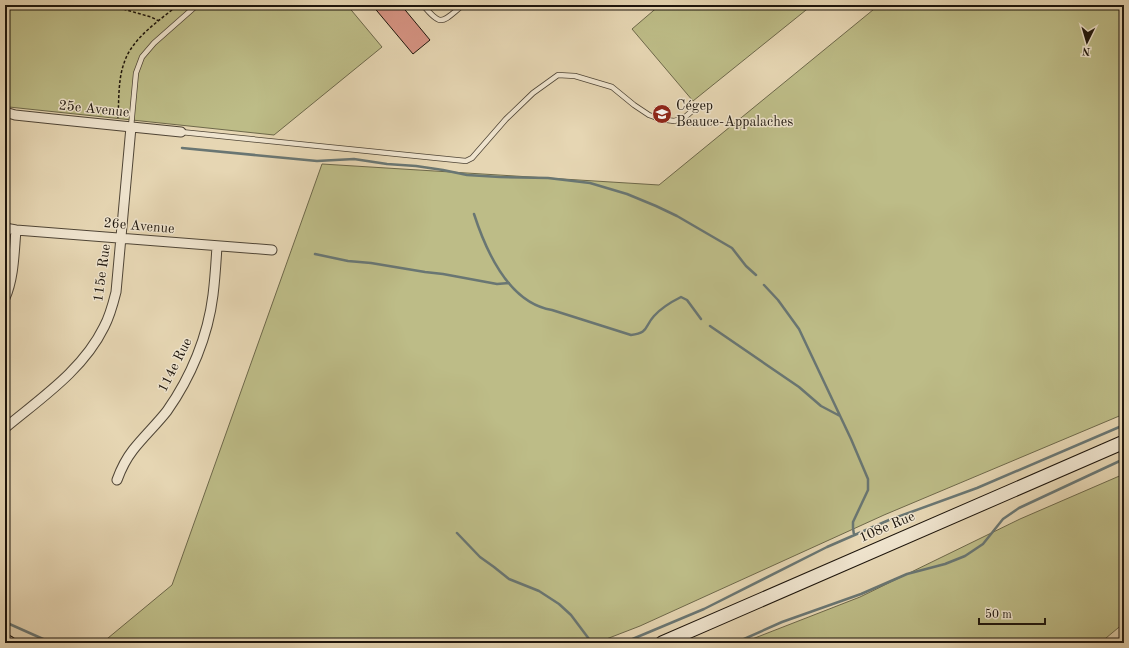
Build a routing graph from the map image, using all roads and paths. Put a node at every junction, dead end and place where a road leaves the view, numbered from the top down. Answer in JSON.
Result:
{"nodes":[{"id":1,"x":109,"y":5,"type":"edge"},
{"id":2,"x":197,"y":5,"type":"edge"},
{"id":3,"x":423,"y":5,"type":"edge"},
{"id":4,"x":463,"y":5,"type":"edge"},
{"id":5,"x":159,"y":20,"type":"dead end"},
{"id":6,"x":692,"y":111,"type":"dead end"},
{"id":7,"x":5,"y":112,"type":"edge"},
{"id":8,"x":131,"y":127,"type":"junction"},
{"id":9,"x":181,"y":132,"type":"joint"},
{"id":10,"x":5,"y":228,"type":"edge"},
{"id":11,"x":16,"y":230,"type":"junction"},
{"id":12,"x":122,"y":238,"type":"junction"},
{"id":13,"x":218,"y":246,"type":"junction"},
{"id":14,"x":272,"y":250,"type":"dead end"},
{"id":15,"x":5,"y":298,"type":"edge"},
{"id":16,"x":5,"y":428,"type":"edge"},
{"id":17,"x":1124,"y":442,"type":"edge"},
{"id":18,"x":117,"y":480,"type":"dead end"},
{"id":19,"x":5,"y":641,"type":"edge"},
{"id":20,"x":8,"y":643,"type":"edge"},
{"id":21,"x":662,"y":643,"type":"edge"}],
"edges":[{"from":1,"to":5,"type":"path"},
{"from":2,"to":8,"type":"lane"},
{"from":3,"to":4,"type":"lane"},
{"from":6,"to":9,"type":"lane"},
{"from":7,"to":8,"type":"street","name":"25e Avenue"},
{"from":8,"to":9,"type":"street","name":"25e Avenue"},
{"from":8,"to":12,"type":"street","name":"115e Rue"},
{"from":10,"to":11,"type":"street","name":"26e Avenue"},
{"from":11,"to":12,"type":"street","name":"26e Avenue"},
{"from":11,"to":15,"type":"street"},
{"from":12,"to":13,"type":"street","name":"26e Avenue"},
{"from":12,"to":16,"type":"street","name":"115e Rue"},
{"from":13,"to":14,"type":"street","name":"26e Avenue"},
{"from":13,"to":18,"type":"street","name":"114e Rue"},
{"from":17,"to":21,"type":"main road","name":"108e Rue"},
{"from":19,"to":20,"type":"main road"}]}
